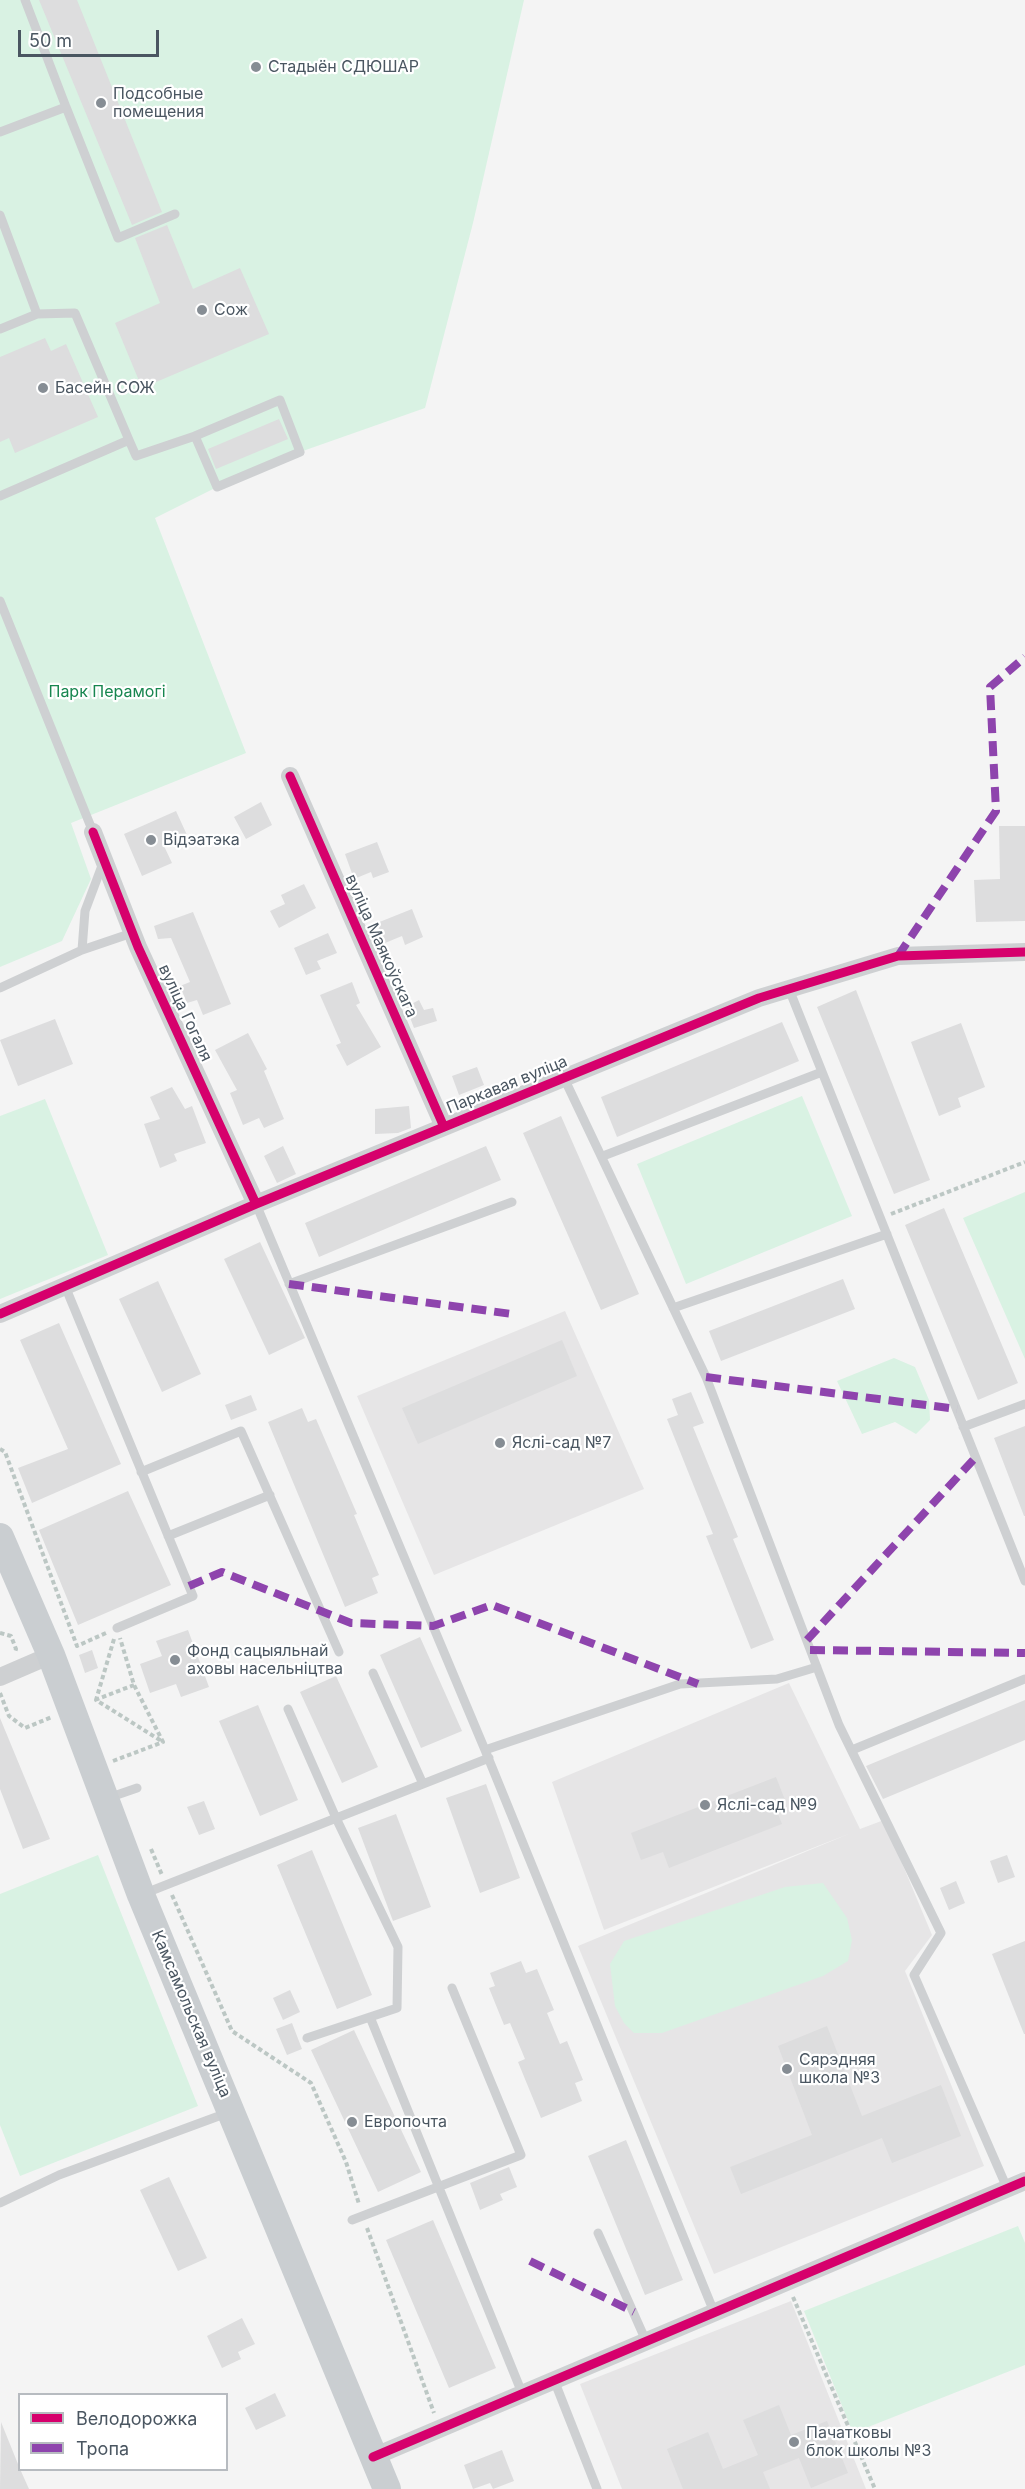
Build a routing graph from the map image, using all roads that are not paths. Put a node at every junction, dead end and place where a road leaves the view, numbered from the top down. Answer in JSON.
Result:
{"nodes":[{"id":1,"x":25,"y":0,"type":"edge"},
{"id":2,"x":66,"y":107,"type":"junction"},
{"id":3,"x":0,"y":132,"type":"edge"},
{"id":4,"x":175,"y":214,"type":"dead end"},
{"id":5,"x":0,"y":215,"type":"edge"},
{"id":6,"x":37,"y":314,"type":"junction"},
{"id":7,"x":0,"y":329,"type":"edge"},
{"id":8,"x":195,"y":436,"type":"junction"},
{"id":9,"x":129,"y":440,"type":"junction"},
{"id":10,"x":0,"y":496,"type":"edge"},
{"id":11,"x":0,"y":601,"type":"edge"},
{"id":12,"x":290,"y":776,"type":"dead end"},
{"id":13,"x":93,"y":832,"type":"joint"},
{"id":14,"x":104,"y":860,"type":"junction"},
{"id":15,"x":132,"y":933,"type":"junction"},
{"id":16,"x":82,"y":950,"type":"junction"},
{"id":17,"x":1025,"y":951,"type":"edge"},
{"id":18,"x":0,"y":988,"type":"edge"},
{"id":19,"x":789,"y":989,"type":"junction"},
{"id":20,"x":822,"y":1072,"type":"junction"},
{"id":21,"x":564,"y":1078,"type":"junction"},
{"id":22,"x":444,"y":1127,"type":"junction"},
{"id":23,"x":603,"y":1156,"type":"junction"},
{"id":24,"x":512,"y":1202,"type":"dead end"},
{"id":25,"x":256,"y":1204,"type":"junction"},
{"id":26,"x":887,"y":1234,"type":"junction"},
{"id":27,"x":289,"y":1284,"type":"junction"},
{"id":28,"x":65,"y":1286,"type":"junction"},
{"id":29,"x":673,"y":1308,"type":"junction"},
{"id":30,"x":0,"y":1314,"type":"edge"},
{"id":31,"x":1025,"y":1404,"type":"edge"},
{"id":32,"x":963,"y":1427,"type":"junction"},
{"id":33,"x":141,"y":1472,"type":"junction"},
{"id":34,"x":270,"y":1495,"type":"junction"},
{"id":35,"x":168,"y":1536,"type":"junction"},
{"id":36,"x":0,"y":1537,"type":"edge"},
{"id":37,"x":1025,"y":1581,"type":"edge"},
{"id":38,"x":117,"y":1628,"type":"road end"},
{"id":39,"x":339,"y":1652,"type":"dead end"},
{"id":40,"x":51,"y":1655,"type":"junction"},
{"id":41,"x":817,"y":1667,"type":"junction"},
{"id":42,"x":373,"y":1673,"type":"dead end"},
{"id":43,"x":0,"y":1677,"type":"edge"},
{"id":44,"x":1025,"y":1679,"type":"edge"},
{"id":45,"x":288,"y":1709,"type":"dead end"},
{"id":46,"x":852,"y":1750,"type":"junction"},
{"id":47,"x":487,"y":1754,"type":"junction"},
{"id":48,"x":423,"y":1784,"type":"junction"},
{"id":49,"x":136,"y":1788,"type":"dead end"},
{"id":50,"x":105,"y":1799,"type":"junction"},
{"id":51,"x":336,"y":1818,"type":"junction"},
{"id":52,"x":154,"y":1890,"type":"junction"},
{"id":53,"x":452,"y":1988,"type":"dead end"},
{"id":54,"x":370,"y":2017,"type":"junction"},
{"id":55,"x":307,"y":2038,"type":"dead end"},
{"id":56,"x":232,"y":2111,"type":"junction"},
{"id":57,"x":437,"y":2186,"type":"junction"},
{"id":58,"x":1019,"y":2187,"type":"edge"},
{"id":59,"x":0,"y":2203,"type":"edge"},
{"id":60,"x":352,"y":2220,"type":"dead end"},
{"id":61,"x":598,"y":2233,"type":"dead end"},
{"id":62,"x":714,"y":2312,"type":"junction"},
{"id":63,"x":646,"y":2340,"type":"junction"},
{"id":64,"x":554,"y":2380,"type":"junction"},
{"id":65,"x":522,"y":2393,"type":"junction"},
{"id":66,"x":373,"y":2457,"type":"junction"},
{"id":67,"x":387,"y":2489,"type":"edge"},
{"id":68,"x":597,"y":2489,"type":"edge"}],
"edges":[{"from":1,"to":2,"type":"lane"},
{"from":2,"to":3,"type":"lane"},
{"from":2,"to":4,"type":"lane"},
{"from":5,"to":6,"type":"lane"},
{"from":6,"to":7,"type":"lane"},
{"from":6,"to":9,"type":"lane"},
{"from":8,"to":8,"type":"lane"},
{"from":8,"to":9,"type":"lane"},
{"from":9,"to":10,"type":"lane"},
{"from":11,"to":13,"type":"lane"},
{"from":12,"to":22,"type":"street","name":"вуліца Маякоўскага"},
{"from":13,"to":14,"type":"street","name":"вуліца Гогаля"},
{"from":14,"to":15,"type":"street","name":"вуліца Гогаля"},
{"from":14,"to":16,"type":"lane"},
{"from":15,"to":16,"type":"lane"},
{"from":15,"to":25,"type":"street","name":"вуліца Гогаля"},
{"from":16,"to":18,"type":"lane"},
{"from":17,"to":19,"type":"street","name":"Паркавая вуліца"},
{"from":19,"to":20,"type":"lane"},
{"from":19,"to":21,"type":"street","name":"Паркавая вуліца"},
{"from":20,"to":23,"type":"lane"},
{"from":20,"to":26,"type":"lane"},
{"from":21,"to":22,"type":"street","name":"Паркавая вуліца"},
{"from":21,"to":23,"type":"lane"},
{"from":22,"to":25,"type":"street","name":"Паркавая вуліца"},
{"from":23,"to":29,"type":"lane"},
{"from":24,"to":27,"type":"lane"},
{"from":25,"to":27,"type":"lane"},
{"from":25,"to":28,"type":"street","name":"Паркавая вуліца"},
{"from":26,"to":29,"type":"lane"},
{"from":26,"to":32,"type":"lane"},
{"from":27,"to":47,"type":"lane"},
{"from":28,"to":30,"type":"street","name":"Паркавая вуліца"},
{"from":28,"to":33,"type":"lane"},
{"from":29,"to":41,"type":"lane"},
{"from":31,"to":32,"type":"lane"},
{"from":32,"to":37,"type":"lane"},
{"from":33,"to":34,"type":"lane"},
{"from":33,"to":35,"type":"lane"},
{"from":34,"to":35,"type":"lane"},
{"from":34,"to":39,"type":"lane"},
{"from":35,"to":38,"type":"lane"},
{"from":36,"to":40,"type":"main road","name":"Камсамольская вуліца"},
{"from":40,"to":43,"type":"street"},
{"from":40,"to":50,"type":"main road","name":"Камсамольская вуліца"},
{"from":41,"to":46,"type":"lane"},
{"from":41,"to":47,"type":"lane"},
{"from":42,"to":48,"type":"lane"},
{"from":44,"to":46,"type":"lane"},
{"from":45,"to":51,"type":"lane"},
{"from":46,"to":58,"type":"lane"},
{"from":47,"to":48,"type":"lane"},
{"from":47,"to":62,"type":"lane"},
{"from":48,"to":51,"type":"lane"},
{"from":49,"to":50,"type":"lane"},
{"from":50,"to":52,"type":"main road","name":"Камсамольская вуліца"},
{"from":51,"to":52,"type":"lane"},
{"from":51,"to":54,"type":"lane"},
{"from":52,"to":56,"type":"main road","name":"Камсамольская вуліца"},
{"from":53,"to":57,"type":"lane"},
{"from":54,"to":55,"type":"lane"},
{"from":54,"to":57,"type":"lane"},
{"from":56,"to":59,"type":"lane"},
{"from":56,"to":66,"type":"main road","name":"Камсамольская вуліца"},
{"from":57,"to":60,"type":"lane"},
{"from":57,"to":65,"type":"lane"},
{"from":58,"to":62,"type":"street"},
{"from":61,"to":63,"type":"lane"},
{"from":62,"to":63,"type":"street"},
{"from":63,"to":64,"type":"street"},
{"from":64,"to":65,"type":"street"},
{"from":64,"to":68,"type":"lane"},
{"from":65,"to":66,"type":"street"},
{"from":66,"to":67,"type":"main road","name":"Камсамольская вуліца"}]}
